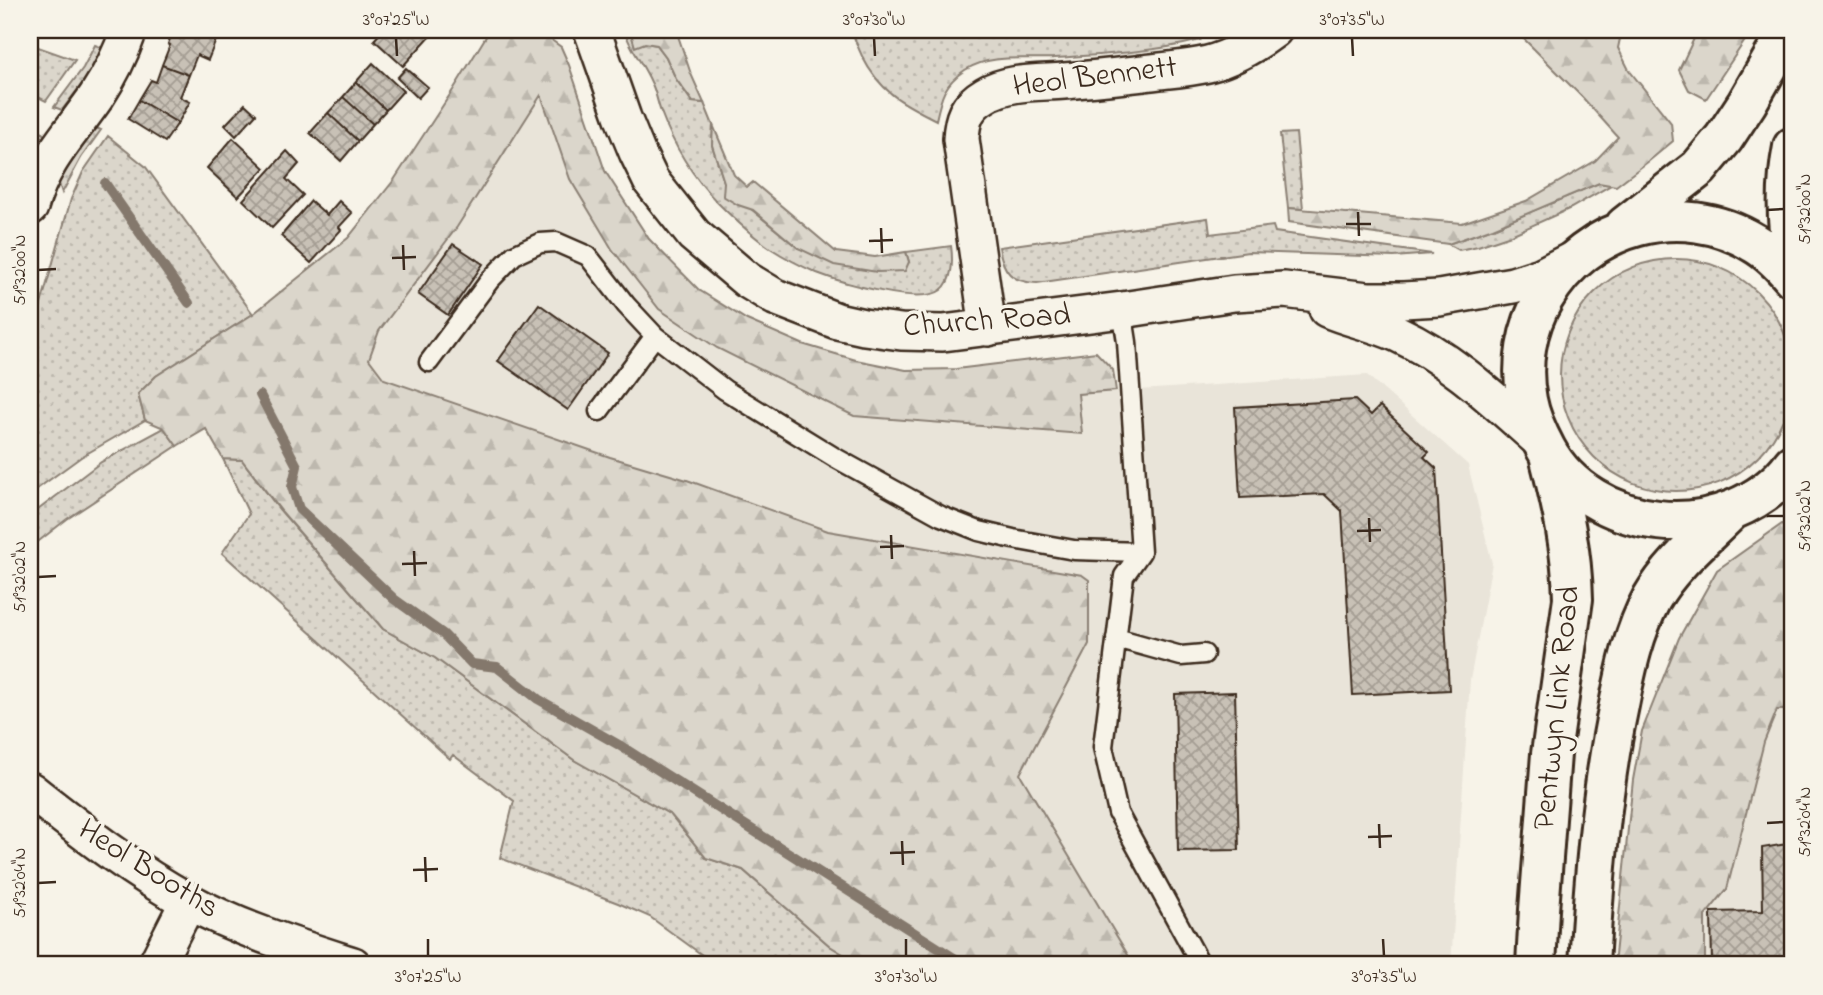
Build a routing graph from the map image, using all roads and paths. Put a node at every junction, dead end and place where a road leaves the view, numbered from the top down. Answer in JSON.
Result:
{"nodes":[{"id":1,"x":129,"y":30,"type":"edge"},
{"id":2,"x":592,"y":30,"type":"edge"},
{"id":3,"x":1274,"y":30,"type":"edge"},
{"id":4,"x":1789,"y":30,"type":"edge"},
{"id":5,"x":1793,"y":147,"type":"edge"},
{"id":6,"x":30,"y":207,"type":"edge"},
{"id":7,"x":1615,"y":233,"type":"junction"},
{"id":8,"x":1793,"y":258,"type":"edge"},
{"id":9,"x":1572,"y":260,"type":"junction"},
{"id":10,"x":1793,"y":278,"type":"edge"},
{"id":11,"x":1284,"y":290,"type":"junction"},
{"id":12,"x":1122,"y":310,"type":"junction"},
{"id":13,"x":988,"y":328,"type":"junction"},
{"id":14,"x":655,"y":336,"type":"junction"},
{"id":15,"x":429,"y":362,"type":"dead end"},
{"id":16,"x":599,"y":411,"type":"dead end"},
{"id":17,"x":1546,"y":449,"type":"junction"},
{"id":18,"x":1793,"y":464,"type":"edge"},
{"id":19,"x":1731,"y":511,"type":"junction"},
{"id":20,"x":1141,"y":552,"type":"junction"},
{"id":21,"x":1116,"y":638,"type":"junction"},
{"id":22,"x":1204,"y":654,"type":"dead end"},
{"id":23,"x":30,"y":790,"type":"edge"},
{"id":24,"x":188,"y":902,"type":"junction"},
{"id":25,"x":311,"y":959,"type":"edge"},
{"id":26,"x":156,"y":965,"type":"edge"},
{"id":27,"x":353,"y":965,"type":"edge"},
{"id":28,"x":1202,"y":965,"type":"edge"},
{"id":29,"x":1536,"y":965,"type":"edge"},
{"id":30,"x":1589,"y":965,"type":"edge"}],
"edges":[{"from":1,"to":6,"type":"street"},
{"from":2,"to":13,"type":"street","name":"Church Road"},
{"from":3,"to":13,"type":"street","name":"Heol Bennett"},
{"from":4,"to":7,"type":"main road","name":"Pentwyn Link Road"},
{"from":5,"to":8,"type":"main road"},
{"from":7,"to":9,"type":"main road","name":"Pentwyn Link Road"},
{"from":7,"to":10,"type":"main road","name":"Pentwyn Link Road"},
{"from":9,"to":11,"type":"street","name":"Church Road"},
{"from":9,"to":17,"type":"main road","name":"Pentwyn Link Road"},
{"from":11,"to":12,"type":"street","name":"Church Road"},
{"from":11,"to":17,"type":"street"},
{"from":12,"to":13,"type":"street","name":"Church Road"},
{"from":12,"to":20,"type":"lane"},
{"from":14,"to":15,"type":"lane"},
{"from":14,"to":16,"type":"lane"},
{"from":14,"to":20,"type":"lane"},
{"from":17,"to":19,"type":"main road","name":"Pentwyn Link Road"},
{"from":17,"to":29,"type":"main road","name":"Pentwyn Link Road"},
{"from":18,"to":19,"type":"main road","name":"Pentwyn Link Road"},
{"from":19,"to":30,"type":"main road","name":"Pentwyn Link Road"},
{"from":20,"to":21,"type":"lane"},
{"from":21,"to":22,"type":"lane"},
{"from":21,"to":28,"type":"lane"},
{"from":23,"to":24,"type":"street","name":"Heol Booths"},
{"from":24,"to":25,"type":"street","name":"Heol Booths"},
{"from":24,"to":26,"type":"street"},
{"from":25,"to":27,"type":"street","name":"Heol Booths"}]}
